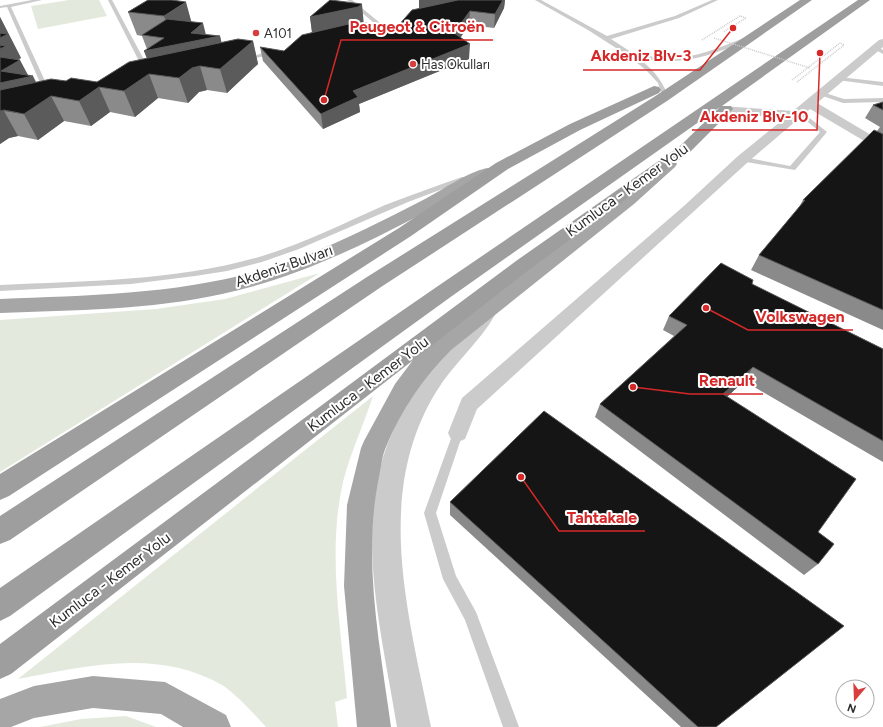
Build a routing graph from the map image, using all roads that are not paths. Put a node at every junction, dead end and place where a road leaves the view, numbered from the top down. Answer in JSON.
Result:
{"nodes":[{"id":1,"x":40,"y":0,"type":"edge"},
{"id":2,"x":110,"y":0,"type":"edge"},
{"id":3,"x":349,"y":0,"type":"edge"},
{"id":4,"x":537,"y":0,"type":"edge"},
{"id":5,"x":716,"y":0,"type":"edge"},
{"id":6,"x":807,"y":0,"type":"edge"},
{"id":7,"x":865,"y":0,"type":"edge"},
{"id":8,"x":8,"y":5,"type":"junction"},
{"id":9,"x":0,"y":7,"type":"edge"},
{"id":10,"x":421,"y":20,"type":"edge"},
{"id":11,"x":384,"y":28,"type":"junction"},
{"id":12,"x":368,"y":32,"type":"edge"},
{"id":13,"x":754,"y":36,"type":"junction"},
{"id":14,"x":604,"y":39,"type":"junction"},
{"id":15,"x":614,"y":44,"type":"junction"},
{"id":16,"x":881,"y":47,"type":"edge"},
{"id":17,"x":283,"y":51,"type":"edge"},
{"id":18,"x":236,"y":61,"type":"edge"},
{"id":19,"x":767,"y":69,"type":"junction"},
{"id":20,"x":839,"y":78,"type":"junction"},
{"id":21,"x":152,"y":80,"type":"edge"},
{"id":22,"x":883,"y":84,"type":"edge"},
{"id":23,"x":664,"y":91,"type":"junction"},
{"id":24,"x":822,"y":94,"type":"junction"},
{"id":25,"x":883,"y":100,"type":"edge"},
{"id":26,"x":52,"y":103,"type":"edge"},
{"id":27,"x":726,"y":109,"type":"junction"},
{"id":28,"x":801,"y":110,"type":"junction"},
{"id":29,"x":883,"y":148,"type":"edge"},
{"id":30,"x":685,"y":149,"type":"junction"},
{"id":31,"x":743,"y":159,"type":"junction"},
{"id":32,"x":502,"y":166,"type":"junction"},
{"id":33,"x":0,"y":288,"type":"edge"},
{"id":34,"x":497,"y":301,"type":"junction"},
{"id":35,"x":0,"y":306,"type":"edge"},
{"id":36,"x":458,"y":433,"type":"joint"},
{"id":37,"x":0,"y":488,"type":"edge"},
{"id":38,"x":0,"y":531,"type":"edge"},
{"id":39,"x":0,"y":606,"type":"edge"},
{"id":40,"x":0,"y":663,"type":"edge"},
{"id":41,"x":0,"y":715,"type":"edge"},
{"id":42,"x":214,"y":727,"type":"edge"},
{"id":43,"x":374,"y":727,"type":"edge"},
{"id":44,"x":414,"y":727,"type":"edge"},
{"id":45,"x":511,"y":727,"type":"edge"}],
"edges":[{"from":1,"to":8,"type":"lane"},
{"from":2,"to":21,"type":"lane"},
{"from":3,"to":11,"type":"lane"},
{"from":4,"to":14,"type":"lane"},
{"from":5,"to":14,"type":"lane"},
{"from":6,"to":13,"type":"highway"},
{"from":7,"to":19,"type":"highway"},
{"from":8,"to":9,"type":"lane"},
{"from":8,"to":26,"type":"lane"},
{"from":10,"to":11,"type":"lane"},
{"from":11,"to":12,"type":"lane"},
{"from":13,"to":15,"type":"lane"},
{"from":13,"to":23,"type":"highway"},
{"from":14,"to":15,"type":"lane"},
{"from":15,"to":23,"type":"lane"},
{"from":16,"to":20,"type":"street"},
{"from":17,"to":18,"type":"lane"},
{"from":19,"to":27,"type":"highway","name":"Kumluca - Kemer Yolu"},
{"from":19,"to":39,"type":"highway","name":"Kumluca - Kemer Yolu"},
{"from":20,"to":22,"type":"lane"},
{"from":20,"to":24,"type":"street"},
{"from":23,"to":32,"type":"highway"},
{"from":23,"to":38,"type":"highway"},
{"from":24,"to":25,"type":"lane"},
{"from":24,"to":28,"type":"street"},
{"from":27,"to":28,"type":"street"},
{"from":27,"to":30,"type":"highway","name":"Kumluca - Kemer Yolu"},
{"from":28,"to":29,"type":"street"},
{"from":28,"to":31,"type":"street"},
{"from":28,"to":31,"type":"lane"},
{"from":30,"to":34,"type":"main road"},
{"from":30,"to":40,"type":"highway","name":"Kumluca - Kemer Yolu"},
{"from":31,"to":36,"type":"street"},
{"from":32,"to":33,"type":"lane"},
{"from":32,"to":35,"type":"main road","name":"Akdeniz Bulvarı"},
{"from":32,"to":37,"type":"highway"},
{"from":34,"to":43,"type":"main road"},
{"from":34,"to":44,"type":"street"},
{"from":36,"to":45,"type":"lane"},
{"from":41,"to":42,"type":"main road"}]}
